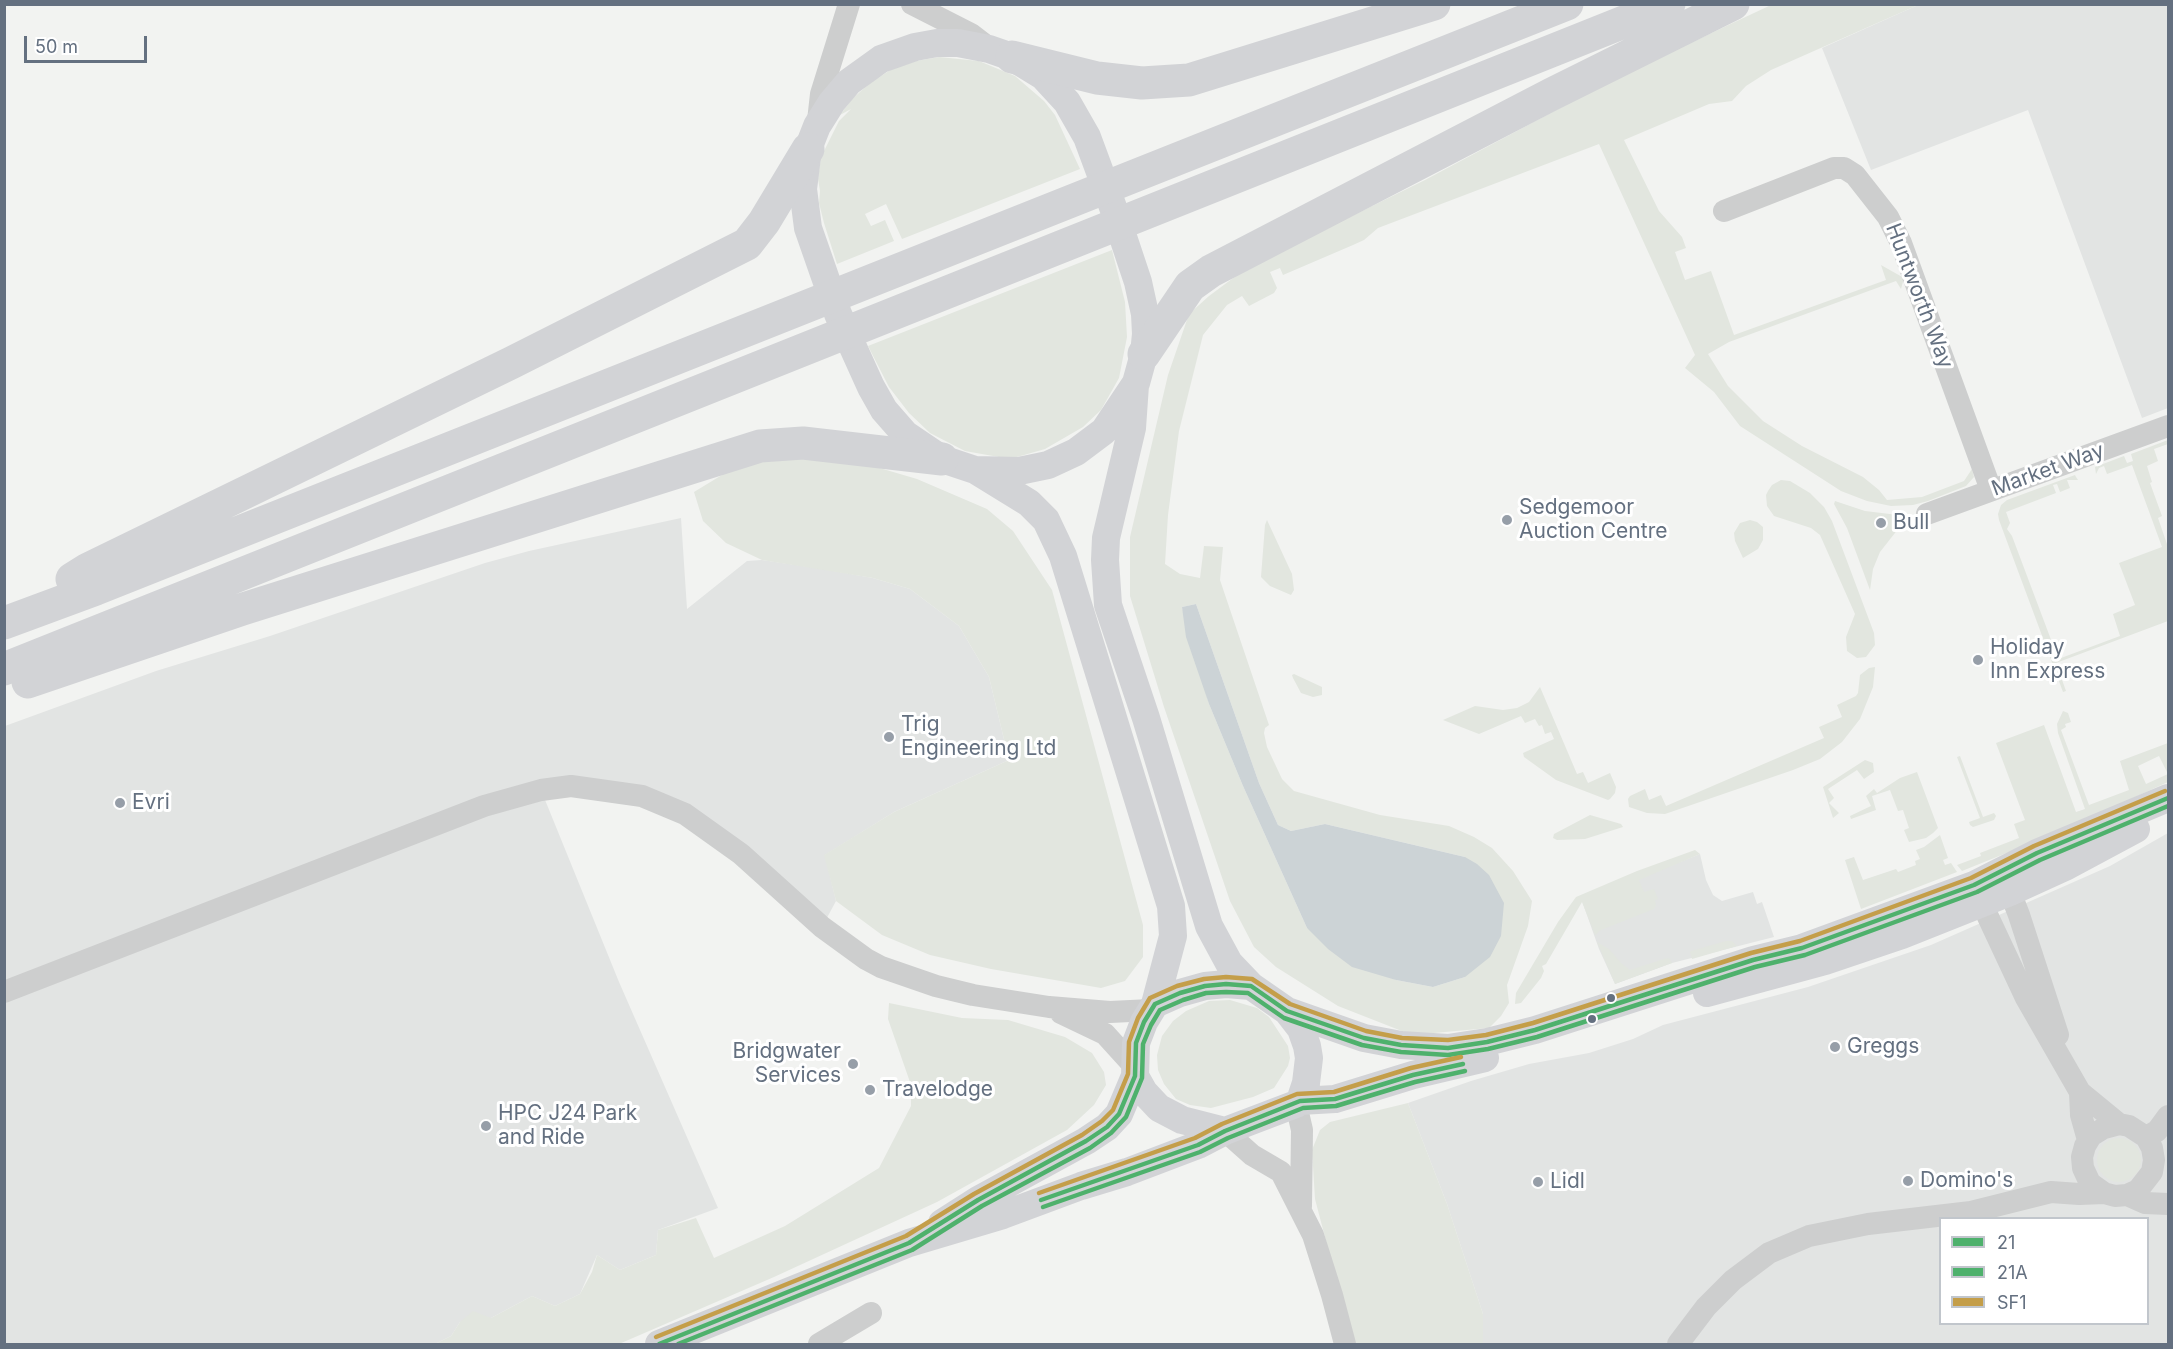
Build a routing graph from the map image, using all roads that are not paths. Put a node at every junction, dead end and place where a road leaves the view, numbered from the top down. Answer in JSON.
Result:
{"nodes":[{"id":1,"x":849,"y":4,"type":"edge"},
{"id":2,"x":912,"y":4,"type":"edge"},
{"id":3,"x":1434,"y":4,"type":"edge"},
{"id":4,"x":1568,"y":4,"type":"edge"},
{"id":5,"x":1669,"y":4,"type":"edge"},
{"id":6,"x":1733,"y":4,"type":"edge"},
{"id":7,"x":1000,"y":53,"type":"junction"},
{"id":8,"x":813,"y":138,"type":"junction"},
{"id":9,"x":1724,"y":211,"type":"dead end"},
{"id":10,"x":1140,"y":368,"type":"junction"},
{"id":11,"x":2169,"y":426,"type":"edge"},
{"id":12,"x":942,"y":459,"type":"junction"},
{"id":13,"x":975,"y":470,"type":"junction"},
{"id":14,"x":1991,"y":490,"type":"junction"},
{"id":15,"x":1927,"y":514,"type":"dead end"},
{"id":16,"x":4,"y":623,"type":"edge"},
{"id":17,"x":4,"y":669,"type":"edge"},
{"id":18,"x":4,"y":690,"type":"edge"},
{"id":19,"x":2169,"y":798,"type":"edge"},
{"id":20,"x":2169,"y":808,"type":"edge"},
{"id":21,"x":2006,"y":882,"type":"junction"},
{"id":22,"x":1977,"y":895,"type":"junction"},
{"id":23,"x":1251,"y":986,"type":"junction"},
{"id":24,"x":4,"y":992,"type":"edge"},
{"id":25,"x":1049,"y":1007,"type":"junction"},
{"id":26,"x":1153,"y":1007,"type":"junction"},
{"id":27,"x":1287,"y":1011,"type":"junction"},
{"id":28,"x":1135,"y":1071,"type":"junction"},
{"id":29,"x":2075,"y":1083,"type":"junction"},
{"id":30,"x":1298,"y":1102,"type":"junction"},
{"id":31,"x":2169,"y":1116,"type":"edge"},
{"id":32,"x":2119,"y":1124,"type":"junction"},
{"id":33,"x":1225,"y":1131,"type":"junction"},
{"id":34,"x":2146,"y":1137,"type":"junction"},
{"id":35,"x":2085,"y":1148,"type":"junction"},
{"id":36,"x":2152,"y":1172,"type":"junction"},
{"id":37,"x":2051,"y":1192,"type":"junction"},
{"id":38,"x":2104,"y":1193,"type":"junction"},
{"id":39,"x":2127,"y":1195,"type":"junction"},
{"id":40,"x":2169,"y":1198,"type":"edge"},
{"id":41,"x":2169,"y":1204,"type":"edge"},
{"id":42,"x":1301,"y":1209,"type":"junction"},
{"id":43,"x":909,"y":1244,"type":"junction"},
{"id":44,"x":871,"y":1313,"type":"dead end"},
{"id":45,"x":659,"y":1344,"type":"edge"},
{"id":46,"x":819,"y":1344,"type":"edge"},
{"id":47,"x":1344,"y":1344,"type":"edge"},
{"id":48,"x":1678,"y":1344,"type":"edge"}],
"edges":[{"from":1,"to":8,"type":"street"},
{"from":2,"to":7,"type":"street"},
{"from":3,"to":7,"type":"highway"},
{"from":4,"to":16,"type":"highway"},
{"from":5,"to":17,"type":"highway"},
{"from":6,"to":10,"type":"highway"},
{"from":7,"to":8,"type":"main road"},
{"from":7,"to":10,"type":"main road"},
{"from":8,"to":12,"type":"main road"},
{"from":8,"to":16,"type":"highway"},
{"from":9,"to":14,"type":"street","name":"Huntworth Way"},
{"from":10,"to":13,"type":"main road"},
{"from":10,"to":23,"type":"main road"},
{"from":11,"to":14,"type":"street","name":"Market Way"},
{"from":12,"to":13,"type":"main road"},
{"from":12,"to":18,"type":"highway"},
{"from":13,"to":26,"type":"main road"},
{"from":14,"to":15,"type":"street","name":"Market Way"},
{"from":19,"to":21,"type":"main road"},
{"from":20,"to":21,"type":"main road"},
{"from":21,"to":22,"type":"main road"},
{"from":21,"to":29,"type":"street"},
{"from":22,"to":27,"type":"main road"},
{"from":22,"to":29,"type":"street"},
{"from":22,"to":30,"type":"main road"},
{"from":23,"to":26,"type":"main road"},
{"from":23,"to":27,"type":"main road"},
{"from":24,"to":25,"type":"street"},
{"from":25,"to":26,"type":"street"},
{"from":25,"to":28,"type":"street"},
{"from":26,"to":28,"type":"main road"},
{"from":27,"to":30,"type":"main road"},
{"from":28,"to":33,"type":"main road"},
{"from":28,"to":43,"type":"main road"},
{"from":29,"to":32,"type":"street"},
{"from":29,"to":35,"type":"street"},
{"from":30,"to":33,"type":"main road"},
{"from":30,"to":42,"type":"street"},
{"from":31,"to":34,"type":"street"},
{"from":32,"to":34,"type":"street"},
{"from":32,"to":35,"type":"street"},
{"from":33,"to":42,"type":"street"},
{"from":33,"to":43,"type":"main road"},
{"from":34,"to":36,"type":"street"},
{"from":35,"to":37,"type":"street"},
{"from":35,"to":38,"type":"street"},
{"from":36,"to":39,"type":"street"},
{"from":36,"to":40,"type":"street"},
{"from":37,"to":38,"type":"street"},
{"from":37,"to":48,"type":"street"},
{"from":38,"to":39,"type":"street"},
{"from":39,"to":41,"type":"street"},
{"from":42,"to":47,"type":"street"},
{"from":43,"to":45,"type":"main road"},
{"from":44,"to":46,"type":"street"}]}
